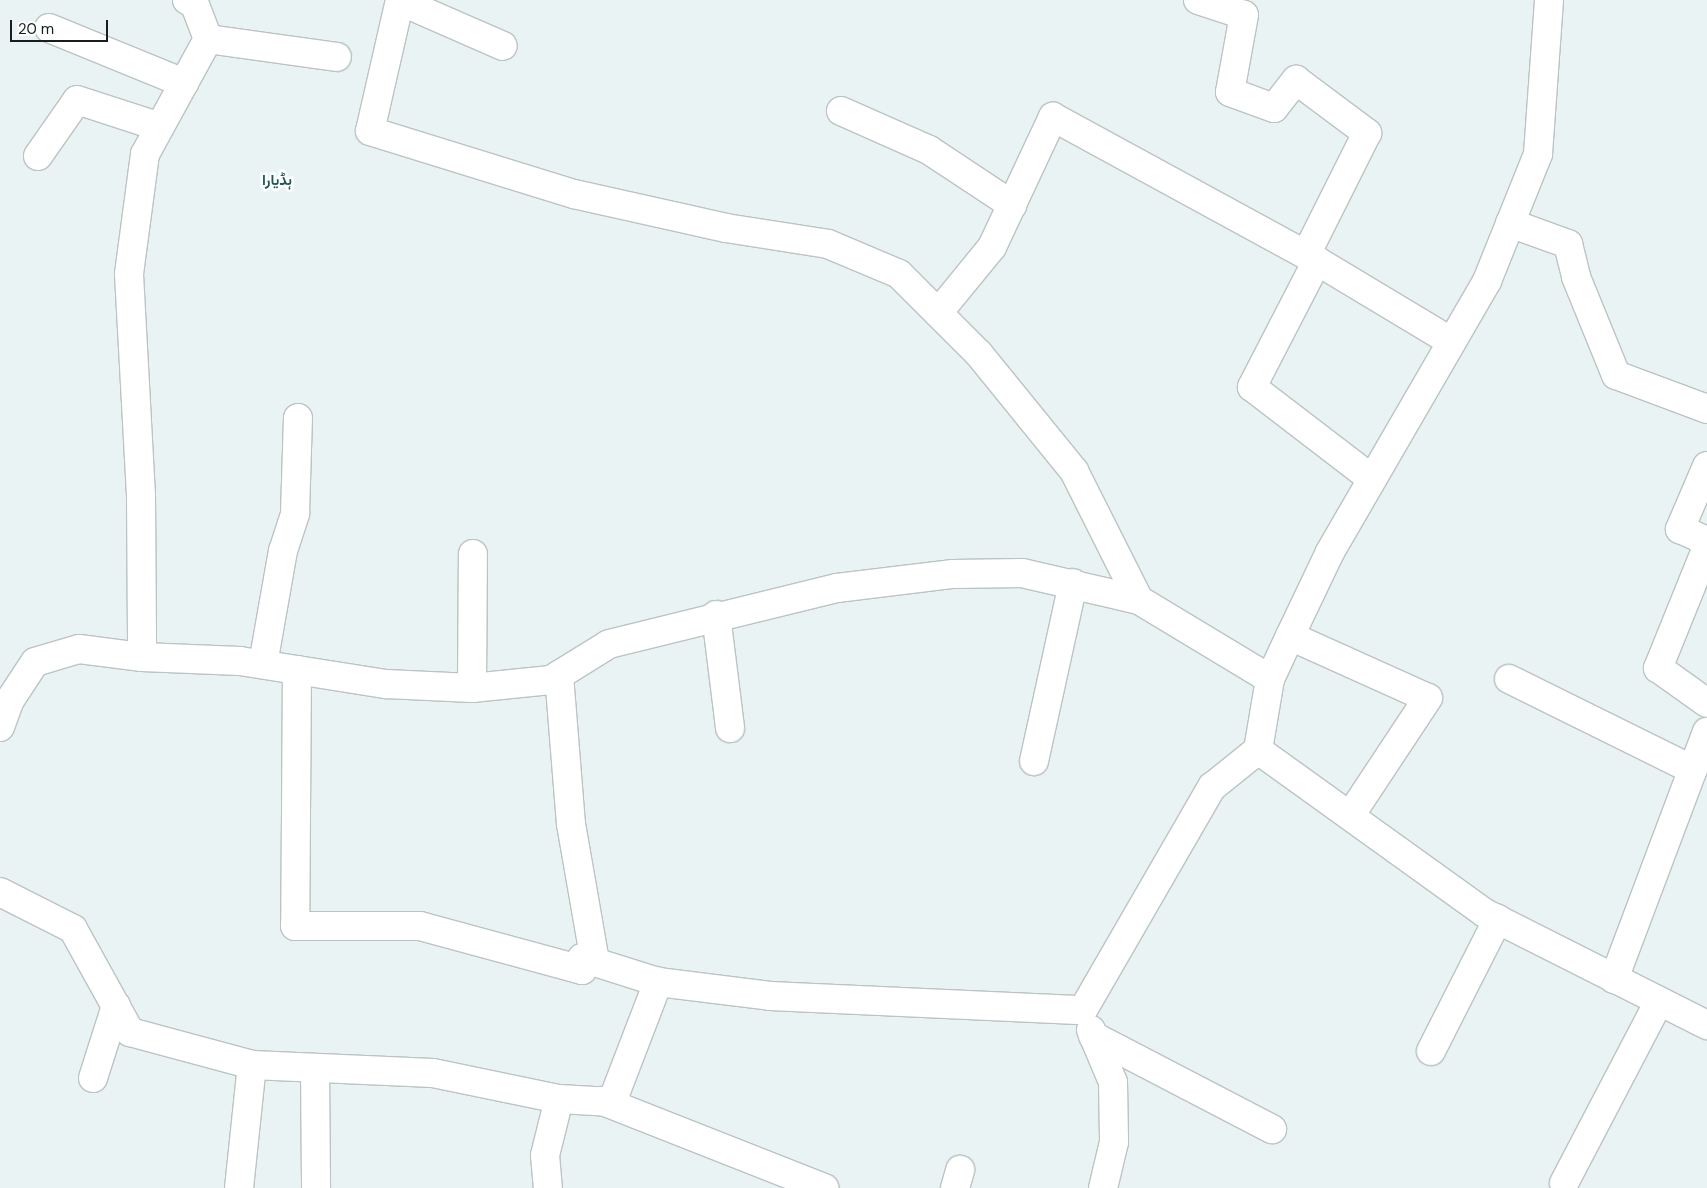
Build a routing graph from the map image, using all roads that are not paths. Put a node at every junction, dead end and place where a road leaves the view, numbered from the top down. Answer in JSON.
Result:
{"nodes":[{"id":1,"x":188,"y":0,"type":"edge"},
{"id":2,"x":400,"y":0,"type":"edge"},
{"id":3,"x":1198,"y":0,"type":"edge"},
{"id":4,"x":1549,"y":0,"type":"edge"},
{"id":5,"x":49,"y":28,"type":"dead end"},
{"id":6,"x":208,"y":39,"type":"junction"},
{"id":7,"x":503,"y":46,"type":"dead end"},
{"id":8,"x":337,"y":57,"type":"dead end"},
{"id":9,"x":184,"y":83,"type":"junction"},
{"id":10,"x":841,"y":111,"type":"dead end"},
{"id":11,"x":160,"y":127,"type":"junction"},
{"id":12,"x":38,"y":156,"type":"dead end"},
{"id":13,"x":1012,"y":205,"type":"junction"},
{"id":14,"x":1510,"y":223,"type":"junction"},
{"id":15,"x":1312,"y":258,"type":"junction"},
{"id":16,"x":938,"y":313,"type":"junction"},
{"id":17,"x":1452,"y":342,"type":"junction"},
{"id":18,"x":1707,"y":409,"type":"edge"},
{"id":19,"x":298,"y":418,"type":"dead end"},
{"id":20,"x":1707,"y":466,"type":"edge"},
{"id":21,"x":1372,"y":479,"type":"junction"},
{"id":22,"x":1707,"y":541,"type":"edge"},
{"id":23,"x":1707,"y":547,"type":"edge"},
{"id":24,"x":473,"y":554,"type":"dead end"},
{"id":25,"x":1073,"y":583,"type":"junction"},
{"id":26,"x":1139,"y":600,"type":"junction"},
{"id":27,"x":716,"y":616,"type":"junction"},
{"id":28,"x":1290,"y":636,"type":"junction"},
{"id":29,"x":142,"y":657,"type":"junction"},
{"id":30,"x":263,"y":664,"type":"junction"},
{"id":31,"x":297,"y":670,"type":"junction"},
{"id":32,"x":560,"y":675,"type":"junction"},
{"id":33,"x":1270,"y":678,"type":"junction"},
{"id":34,"x":1509,"y":679,"type":"dead end"},
{"id":35,"x":472,"y":688,"type":"junction"},
{"id":36,"x":1707,"y":703,"type":"edge"},
{"id":37,"x":0,"y":726,"type":"edge"},
{"id":38,"x":730,"y":728,"type":"dead end"},
{"id":39,"x":1707,"y":732,"type":"edge"},
{"id":40,"x":1258,"y":750,"type":"junction"},
{"id":41,"x":1034,"y":761,"type":"dead end"},
{"id":42,"x":1693,"y":770,"type":"junction"},
{"id":43,"x":1350,"y":816,"type":"junction"},
{"id":44,"x":0,"y":892,"type":"edge"},
{"id":45,"x":1498,"y":919,"type":"junction"},
{"id":46,"x":595,"y":962,"type":"junction"},
{"id":47,"x":1614,"y":979,"type":"junction"},
{"id":48,"x":658,"y":982,"type":"junction"},
{"id":49,"x":1659,"y":1001,"type":"junction"},
{"id":50,"x":116,"y":1006,"type":"junction"},
{"id":51,"x":1083,"y":1010,"type":"junction"},
{"id":52,"x":1707,"y":1025,"type":"edge"},
{"id":53,"x":1094,"y":1036,"type":"junction"},
{"id":54,"x":1431,"y":1051,"type":"dead end"},
{"id":55,"x":252,"y":1065,"type":"junction"},
{"id":56,"x":315,"y":1068,"type":"junction"},
{"id":57,"x":92,"y":1078,"type":"dead end"},
{"id":58,"x":559,"y":1099,"type":"junction"},
{"id":59,"x":603,"y":1101,"type":"junction"},
{"id":60,"x":1272,"y":1129,"type":"dead end"},
{"id":61,"x":1564,"y":1183,"type":"dead end"},
{"id":62,"x":239,"y":1188,"type":"edge"},
{"id":63,"x":316,"y":1188,"type":"edge"},
{"id":64,"x":548,"y":1188,"type":"edge"},
{"id":65,"x":824,"y":1188,"type":"edge"},
{"id":66,"x":1103,"y":1188,"type":"edge"}],
"edges":[{"from":1,"to":6,"type":"street"},
{"from":2,"to":7,"type":"street"},
{"from":2,"to":16,"type":"street"},
{"from":3,"to":15,"type":"street"},
{"from":4,"to":14,"type":"street"},
{"from":5,"to":9,"type":"street"},
{"from":6,"to":8,"type":"street"},
{"from":6,"to":9,"type":"street"},
{"from":9,"to":11,"type":"street"},
{"from":10,"to":13,"type":"street"},
{"from":11,"to":12,"type":"street"},
{"from":11,"to":29,"type":"street"},
{"from":13,"to":15,"type":"street"},
{"from":13,"to":16,"type":"street"},
{"from":14,"to":17,"type":"street"},
{"from":14,"to":18,"type":"street"},
{"from":15,"to":17,"type":"street"},
{"from":15,"to":21,"type":"street"},
{"from":16,"to":26,"type":"street"},
{"from":17,"to":21,"type":"street"},
{"from":19,"to":30,"type":"street"},
{"from":20,"to":22,"type":"street"},
{"from":21,"to":28,"type":"street"},
{"from":23,"to":36,"type":"street"},
{"from":24,"to":35,"type":"street"},
{"from":25,"to":26,"type":"street"},
{"from":25,"to":27,"type":"street"},
{"from":25,"to":41,"type":"street"},
{"from":26,"to":33,"type":"street"},
{"from":27,"to":32,"type":"street"},
{"from":27,"to":38,"type":"street"},
{"from":28,"to":33,"type":"street"},
{"from":28,"to":43,"type":"street"},
{"from":29,"to":30,"type":"street"},
{"from":29,"to":37,"type":"street"},
{"from":30,"to":31,"type":"street"},
{"from":31,"to":35,"type":"street"},
{"from":31,"to":46,"type":"street"},
{"from":32,"to":35,"type":"street"},
{"from":32,"to":46,"type":"street"},
{"from":33,"to":40,"type":"street"},
{"from":34,"to":42,"type":"street"},
{"from":39,"to":42,"type":"street"},
{"from":40,"to":43,"type":"street"},
{"from":40,"to":51,"type":"street"},
{"from":42,"to":47,"type":"street"},
{"from":43,"to":45,"type":"street"},
{"from":44,"to":50,"type":"street"},
{"from":45,"to":47,"type":"street"},
{"from":45,"to":54,"type":"street"},
{"from":46,"to":48,"type":"street"},
{"from":47,"to":49,"type":"street"},
{"from":48,"to":51,"type":"street"},
{"from":48,"to":59,"type":"street"},
{"from":49,"to":52,"type":"street"},
{"from":49,"to":61,"type":"street"},
{"from":50,"to":55,"type":"street"},
{"from":50,"to":57,"type":"street"},
{"from":51,"to":53,"type":"street"},
{"from":53,"to":60,"type":"street"},
{"from":53,"to":66,"type":"street"},
{"from":55,"to":56,"type":"street"},
{"from":55,"to":62,"type":"street"},
{"from":56,"to":58,"type":"street"},
{"from":56,"to":63,"type":"street"},
{"from":58,"to":59,"type":"street"},
{"from":58,"to":64,"type":"street"},
{"from":59,"to":65,"type":"street"}]}
